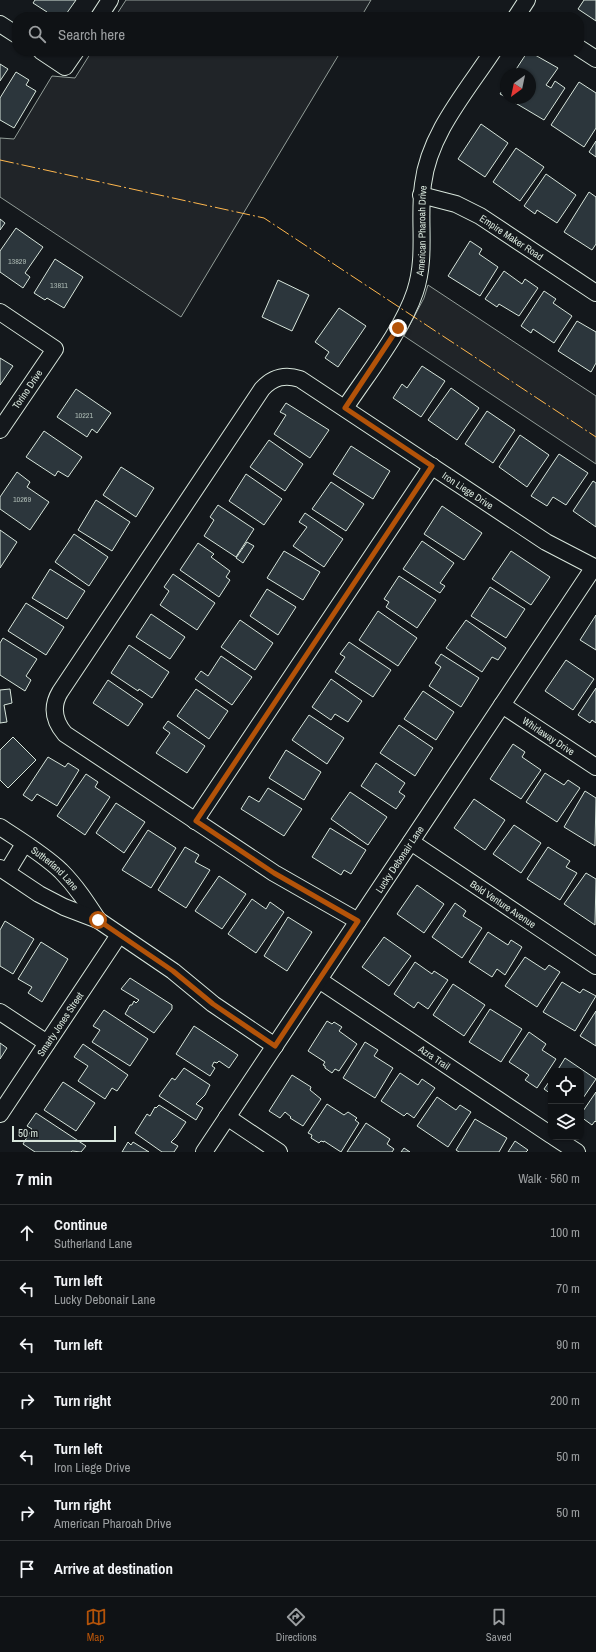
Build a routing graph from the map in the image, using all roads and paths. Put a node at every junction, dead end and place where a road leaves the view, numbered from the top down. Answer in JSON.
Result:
{"nodes":[{"id":1,"x":110,"y":0,"type":"edge"},
{"id":2,"x":102,"y":12,"type":"edge"},
{"id":3,"x":0,"y":24,"type":"edge"},
{"id":4,"x":12,"y":32,"type":"edge"},
{"id":5,"x":584,"y":51,"type":"edge"},
{"id":6,"x":48,"y":56,"type":"edge"},
{"id":7,"x":73,"y":56,"type":"edge"},
{"id":8,"x":490,"y":56,"type":"edge"},
{"id":9,"x":596,"y":59,"type":"edge"},
{"id":10,"x":421,"y":195,"type":"junction"},
{"id":11,"x":596,"y":293,"type":"edge"},
{"id":12,"x":0,"y":312,"type":"edge"},
{"id":13,"x":345,"y":408,"type":"junction"},
{"id":14,"x":0,"y":430,"type":"edge"},
{"id":15,"x":432,"y":466,"type":"junction"},
{"id":16,"x":595,"y":567,"type":"edge"},
{"id":17,"x":502,"y":705,"type":"junction"},
{"id":18,"x":596,"y":767,"type":"edge"},
{"id":19,"x":196,"y":821,"type":"junction"},
{"id":20,"x":0,"y":827,"type":"edge"},
{"id":21,"x":411,"y":842,"type":"junction"},
{"id":22,"x":24,"y":844,"type":"junction"},
{"id":23,"x":3,"y":870,"type":"edge"},
{"id":24,"x":98,"y":920,"type":"junction"},
{"id":25,"x":358,"y":921,"type":"junction"},
{"id":26,"x":120,"y":935,"type":"junction"},
{"id":27,"x":596,"y":966,"type":"edge"},
{"id":28,"x":319,"y":980,"type":"junction"},
{"id":29,"x":0,"y":1012,"type":"edge"},
{"id":30,"x":47,"y":1043,"type":"junction"},
{"id":31,"x":275,"y":1046,"type":"junction"},
{"id":32,"x":0,"y":1114,"type":"edge"},
{"id":33,"x":227,"y":1118,"type":"junction"},
{"id":34,"x":548,"y":1133,"type":"edge"},
{"id":35,"x":559,"y":1140,"type":"edge"},
{"id":36,"x":204,"y":1152,"type":"edge"},
{"id":37,"x":279,"y":1152,"type":"edge"},
{"id":38,"x":577,"y":1152,"type":"edge"}],
"edges":[{"from":1,"to":2,"type":"street"},
{"from":3,"to":4,"type":"street"},
{"from":5,"to":9,"type":"street"},
{"from":6,"to":7,"type":"street"},
{"from":8,"to":10,"type":"street","name":"American Pharoah Drive"},
{"from":10,"to":11,"type":"street","name":"Empire Maker Road"},
{"from":10,"to":13,"type":"street","name":"American Pharoah Drive"},
{"from":12,"to":14,"type":"street","name":"Torino Drive"},
{"from":13,"to":15,"type":"street","name":"Iron Liege Drive"},
{"from":13,"to":19,"type":"street","name":"Iron Liege Drive"},
{"from":15,"to":16,"type":"street","name":"Iron Liege Drive"},
{"from":15,"to":19,"type":"street"},
{"from":16,"to":17,"type":"street","name":"Lucky Debonair Lane"},
{"from":17,"to":18,"type":"street","name":"Whirlaway Drive"},
{"from":17,"to":21,"type":"street","name":"Lucky Debonair Lane"},
{"from":19,"to":25,"type":"street"},
{"from":20,"to":22,"type":"street","name":"Sutherland Lane"},
{"from":21,"to":25,"type":"street","name":"Lucky Debonair Lane"},
{"from":21,"to":27,"type":"street","name":"Bold Venture Avenue"},
{"from":22,"to":23,"type":"street"},
{"from":22,"to":24,"type":"street","name":"Sutherland Lane"},
{"from":23,"to":24,"type":"street","name":"Sutherland Lane"},
{"from":24,"to":26,"type":"street","name":"Sutherland Lane"},
{"from":25,"to":28,"type":"street","name":"Lucky Debonair Lane"},
{"from":26,"to":30,"type":"street","name":"Smarty Jones Street"},
{"from":26,"to":31,"type":"street","name":"Sutherland Lane"},
{"from":28,"to":31,"type":"street","name":"Lucky Debonair Lane"},
{"from":28,"to":34,"type":"street","name":"Azra Trail"},
{"from":29,"to":30,"type":"street"},
{"from":30,"to":32,"type":"street","name":"Smarty Jones Street"},
{"from":31,"to":33,"type":"street","name":"Lucky Debonair Lane"},
{"from":33,"to":36,"type":"street","name":"Lucky Debonair Lane"},
{"from":33,"to":37,"type":"street"},
{"from":35,"to":38,"type":"street"}]}
